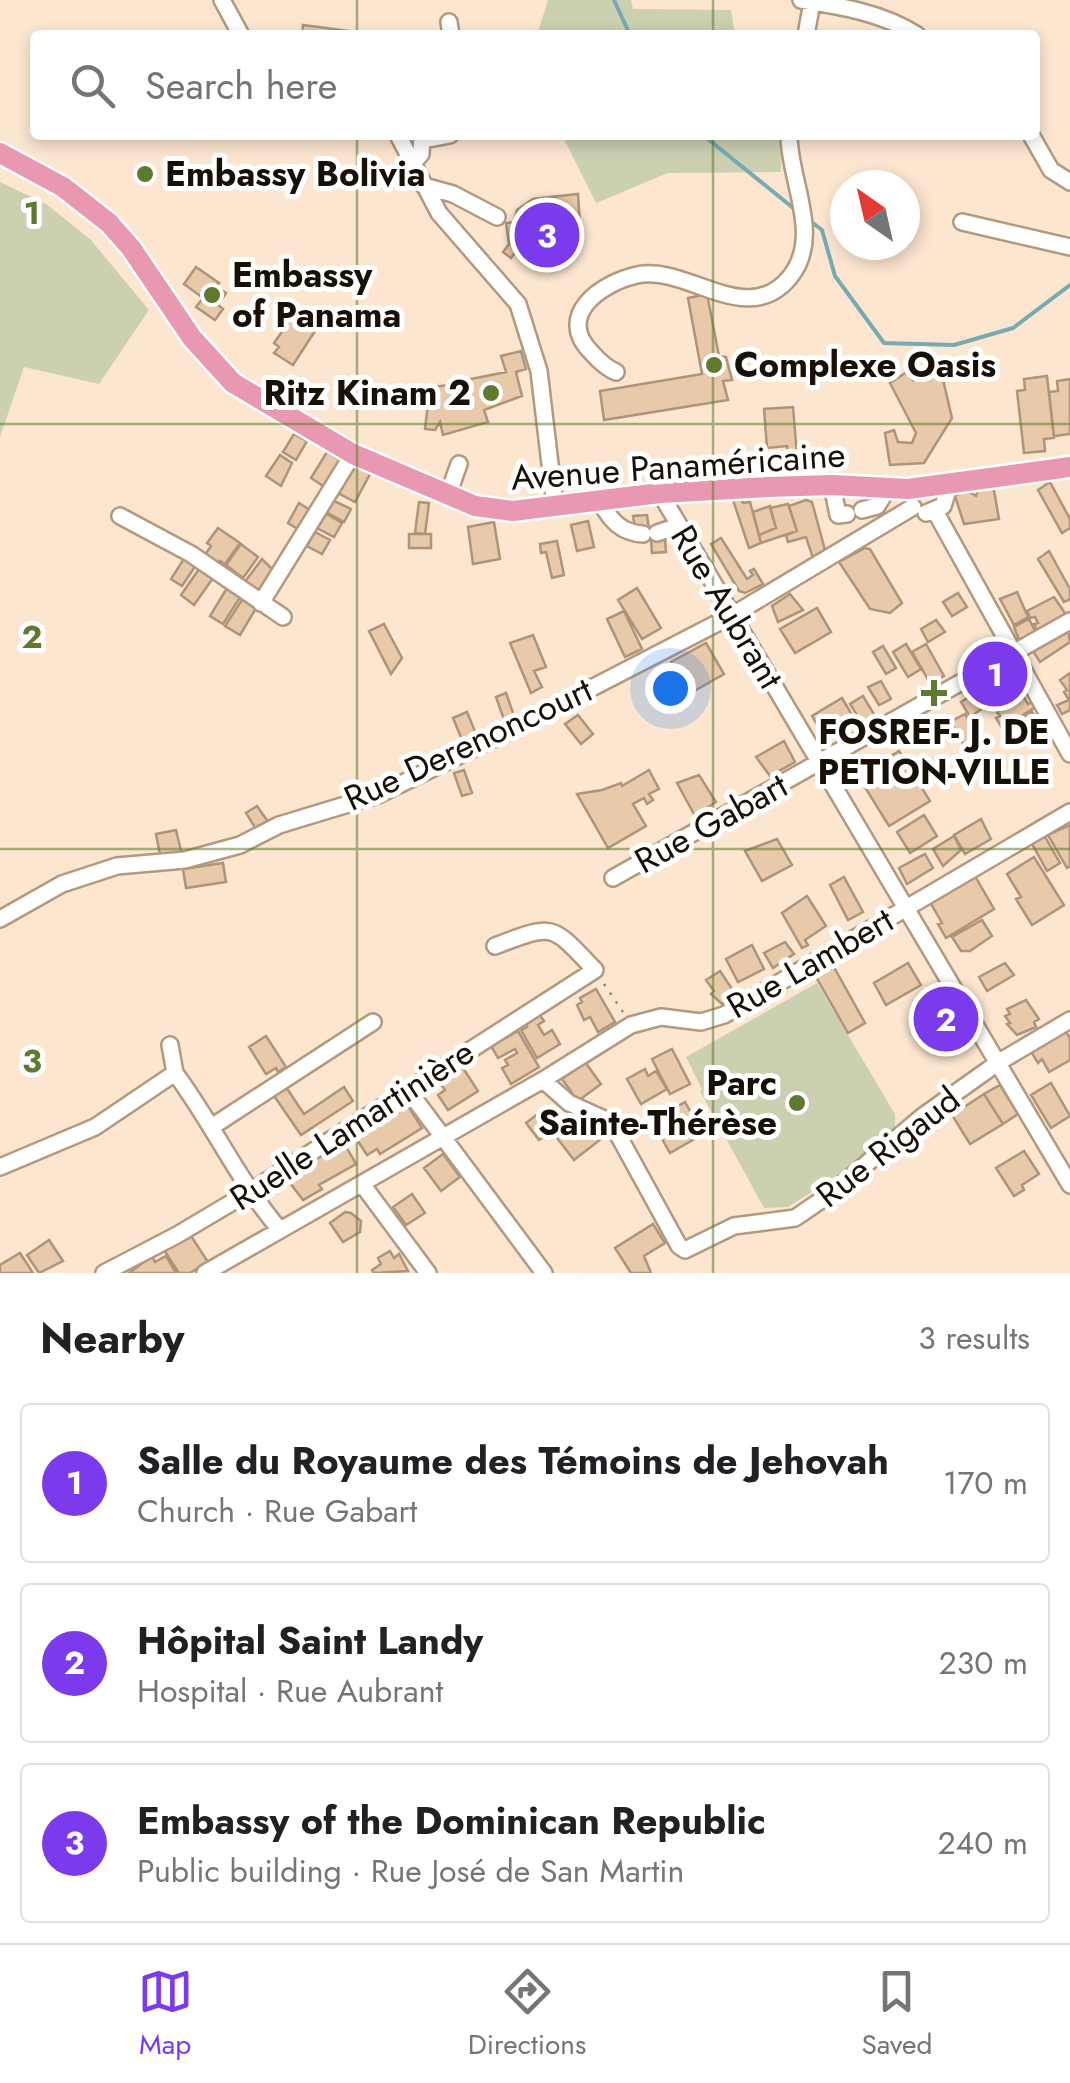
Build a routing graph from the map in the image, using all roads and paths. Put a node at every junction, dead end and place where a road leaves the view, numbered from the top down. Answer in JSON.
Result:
{"nodes":[{"id":1,"x":222,"y":0,"type":"edge"},
{"id":2,"x":806,"y":1,"type":"edge"},
{"id":3,"x":237,"y":30,"type":"edge"},
{"id":4,"x":806,"y":30,"type":"edge"},
{"id":5,"x":908,"y":30,"type":"edge"},
{"id":6,"x":401,"y":140,"type":"edge"},
{"id":7,"x":422,"y":140,"type":"edge"},
{"id":8,"x":790,"y":140,"type":"edge"},
{"id":9,"x":1035,"y":140,"type":"edge"},
{"id":10,"x":0,"y":152,"type":"edge"},
{"id":11,"x":415,"y":162,"type":"junction"},
{"id":12,"x":1070,"y":182,"type":"edge"},
{"id":13,"x":424,"y":186,"type":"junction"},
{"id":14,"x":497,"y":216,"type":"dead end"},
{"id":15,"x":962,"y":222,"type":"dead end"},
{"id":16,"x":1070,"y":247,"type":"edge"},
{"id":17,"x":616,"y":372,"type":"dead end"},
{"id":18,"x":352,"y":454,"type":"junction"},
{"id":19,"x":459,"y":464,"type":"dead end"},
{"id":20,"x":1070,"y":467,"type":"edge"},
{"id":21,"x":946,"y":484,"type":"junction"},
{"id":22,"x":832,"y":485,"type":"junction"},
{"id":23,"x":660,"y":493,"type":"junction"},
{"id":24,"x":903,"y":494,"type":"junction"},
{"id":25,"x":448,"y":495,"type":"junction"},
{"id":26,"x":600,"y":501,"type":"junction"},
{"id":27,"x":555,"y":506,"type":"junction"},
{"id":28,"x":935,"y":511,"type":"junction"},
{"id":29,"x":120,"y":516,"type":"dead end"},
{"id":30,"x":678,"y":526,"type":"junction"},
{"id":31,"x":261,"y":604,"type":"junction"},
{"id":32,"x":731,"y":616,"type":"junction"},
{"id":33,"x":283,"y":617,"type":"dead end"},
{"id":34,"x":1070,"y":621,"type":"edge"},
{"id":35,"x":1012,"y":652,"type":"junction"},
{"id":36,"x":1070,"y":754,"type":"edge"},
{"id":37,"x":821,"y":761,"type":"junction"},
{"id":38,"x":1070,"y":812,"type":"edge"},
{"id":39,"x":613,"y":878,"type":"dead end"},
{"id":40,"x":908,"y":908,"type":"junction"},
{"id":41,"x":0,"y":919,"type":"edge"},
{"id":42,"x":494,"y":946,"type":"dead end"},
{"id":43,"x":595,"y":970,"type":"junction"},
{"id":44,"x":1070,"y":1020,"type":"edge"},
{"id":45,"x":373,"y":1022,"type":"dead end"},
{"id":46,"x":631,"y":1024,"type":"junction"},
{"id":47,"x":170,"y":1045,"type":"dead end"},
{"id":48,"x":999,"y":1062,"type":"junction"},
{"id":49,"x":175,"y":1073,"type":"junction"},
{"id":50,"x":543,"y":1080,"type":"junction"},
{"id":51,"x":408,"y":1090,"type":"junction"},
{"id":52,"x":212,"y":1126,"type":"junction"},
{"id":53,"x":442,"y":1138,"type":"junction"},
{"id":54,"x":0,"y":1167,"type":"edge"},
{"id":55,"x":362,"y":1184,"type":"junction"},
{"id":56,"x":1070,"y":1185,"type":"edge"},
{"id":57,"x":251,"y":1191,"type":"junction"},
{"id":58,"x":280,"y":1230,"type":"junction"},
{"id":59,"x":104,"y":1273,"type":"edge"},
{"id":60,"x":205,"y":1273,"type":"edge"},
{"id":61,"x":428,"y":1273,"type":"edge"},
{"id":62,"x":544,"y":1273,"type":"edge"}],
"edges":[{"from":1,"to":3,"type":"street"},
{"from":2,"to":4,"type":"street"},
{"from":2,"to":5,"type":"street"},
{"from":6,"to":11,"type":"street"},
{"from":7,"to":11,"type":"street"},
{"from":8,"to":17,"type":"street"},
{"from":9,"to":12,"type":"street"},
{"from":10,"to":18,"type":"main road","name":"Avenue Panaméricaine"},
{"from":11,"to":13,"type":"street"},
{"from":13,"to":14,"type":"street"},
{"from":13,"to":27,"type":"street"},
{"from":15,"to":16,"type":"street"},
{"from":18,"to":25,"type":"main road","name":"Avenue Panaméricaine"},
{"from":18,"to":31,"type":"street"},
{"from":19,"to":25,"type":"street"},
{"from":20,"to":21,"type":"main road","name":"Avenue Panaméricaine"},
{"from":21,"to":24,"type":"main road","name":"Avenue Panaméricaine"},
{"from":21,"to":28,"type":"street"},
{"from":22,"to":23,"type":"main road","name":"Avenue Panaméricaine"},
{"from":22,"to":24,"type":"main road","name":"Avenue Panaméricaine"},
{"from":22,"to":24,"type":"street"},
{"from":23,"to":26,"type":"main road","name":"Avenue Panaméricaine"},
{"from":23,"to":30,"type":"street","name":"Rue Aubrant"},
{"from":24,"to":28,"type":"street"},
{"from":24,"to":32,"type":"street","name":"Rue Derenoncourt"},
{"from":25,"to":27,"type":"main road","name":"Avenue Panaméricaine"},
{"from":26,"to":27,"type":"main road","name":"Avenue Panaméricaine"},
{"from":26,"to":30,"type":"street"},
{"from":28,"to":35,"type":"street"},
{"from":29,"to":31,"type":"street"},
{"from":30,"to":32,"type":"street","name":"Rue Aubrant"},
{"from":31,"to":33,"type":"street"},
{"from":32,"to":37,"type":"street","name":"Rue Aubrant"},
{"from":32,"to":41,"type":"street","name":"Rue Derenoncourt"},
{"from":34,"to":35,"type":"street","name":"Rue Gabart"},
{"from":35,"to":36,"type":"street"},
{"from":35,"to":37,"type":"street","name":"Rue Gabart"},
{"from":37,"to":39,"type":"street","name":"Rue Gabart"},
{"from":37,"to":40,"type":"street","name":"Rue Aubrant"},
{"from":38,"to":40,"type":"street","name":"Rue Lambert"},
{"from":40,"to":46,"type":"street","name":"Rue Lambert"},
{"from":40,"to":48,"type":"street","name":"Rue Aubrant"},
{"from":42,"to":43,"type":"street"},
{"from":43,"to":46,"type":"path"},
{"from":43,"to":51,"type":"street","name":"Ruelle Lamartinière"},
{"from":44,"to":48,"type":"street","name":"Rue Rigaud"},
{"from":45,"to":52,"type":"street"},
{"from":46,"to":50,"type":"street","name":"Rue Lambert"},
{"from":47,"to":49,"type":"street"},
{"from":48,"to":50,"type":"street","name":"Rue Rigaud"},
{"from":48,"to":56,"type":"street","name":"Rue Aubrant"},
{"from":49,"to":52,"type":"street"},
{"from":49,"to":54,"type":"street"},
{"from":50,"to":53,"type":"street","name":"Rue Lambert"},
{"from":51,"to":53,"type":"street"},
{"from":51,"to":57,"type":"street","name":"Ruelle Lamartinière"},
{"from":52,"to":57,"type":"street"},
{"from":53,"to":55,"type":"street","name":"Rue Lambert"},
{"from":53,"to":62,"type":"street"},
{"from":55,"to":58,"type":"street","name":"Rue Lambert"},
{"from":55,"to":61,"type":"street"},
{"from":57,"to":58,"type":"street"},
{"from":57,"to":59,"type":"street","name":"Ruelle Lamartinière"},
{"from":58,"to":60,"type":"street","name":"Rue Lambert"}]}
